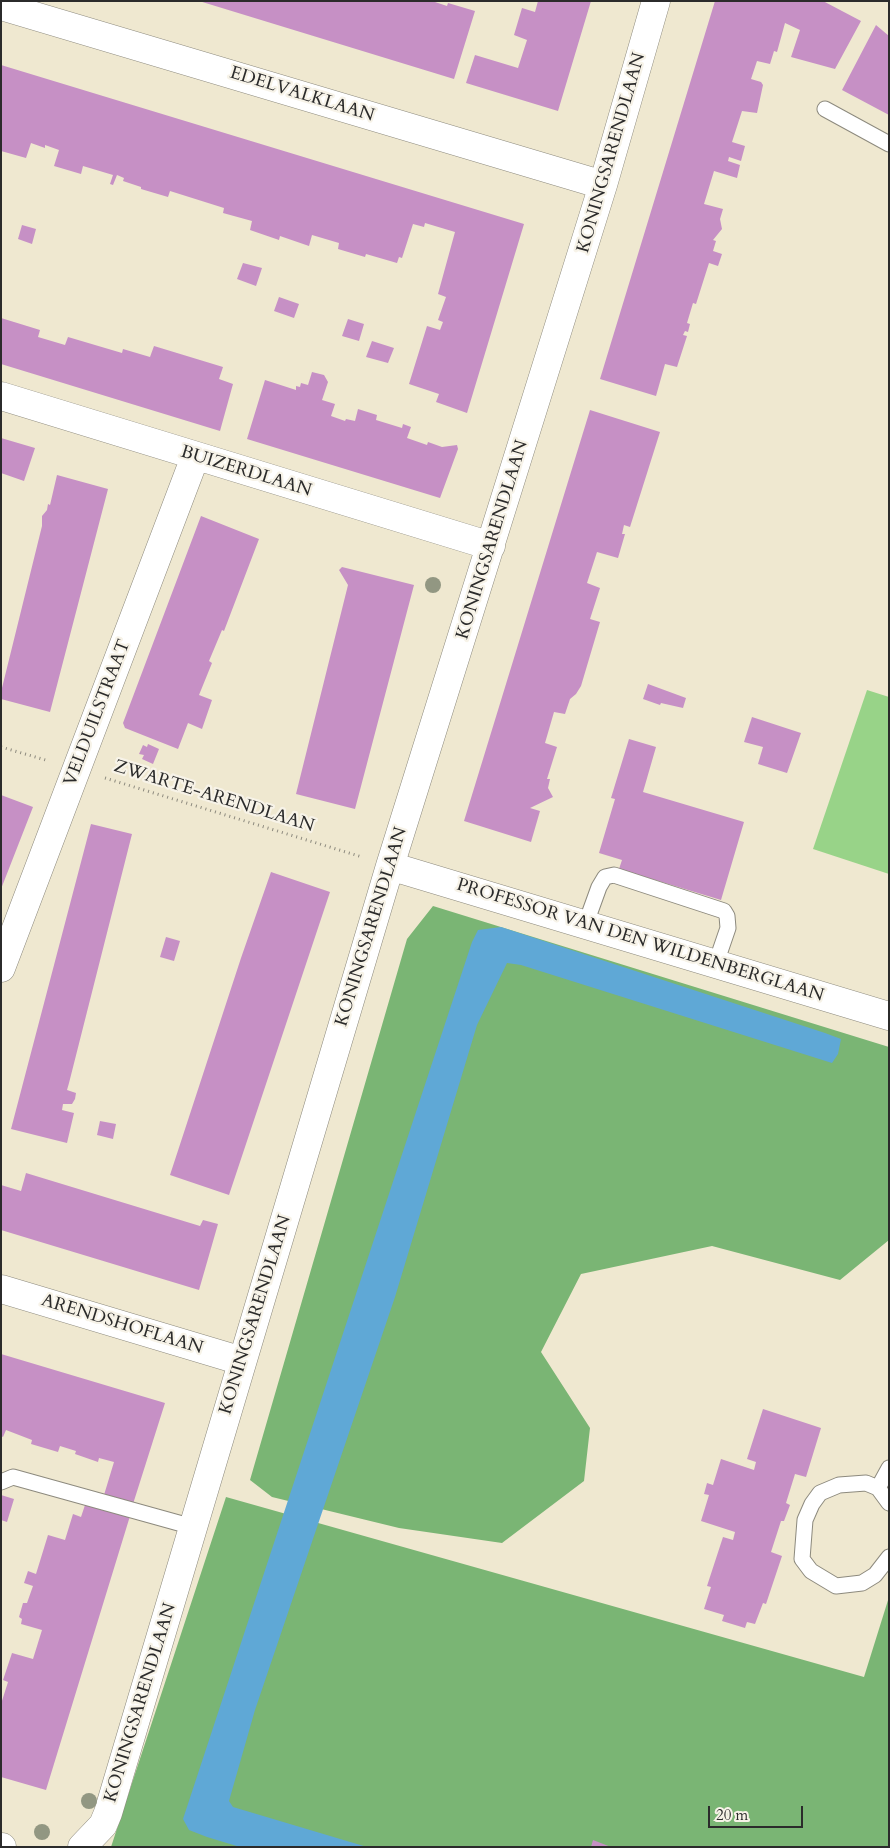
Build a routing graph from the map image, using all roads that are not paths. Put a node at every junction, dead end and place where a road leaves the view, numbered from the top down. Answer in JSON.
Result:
{"nodes":[{"id":1,"x":656,"y":1,"type":"edge"},
{"id":2,"x":1,"y":6,"type":"edge"},
{"id":3,"x":825,"y":109,"type":"dead end"},
{"id":4,"x":889,"y":144,"type":"edge"},
{"id":5,"x":603,"y":184,"type":"junction"},
{"id":6,"x":1,"y":396,"type":"edge"},
{"id":7,"x":195,"y":457,"type":"junction"},
{"id":8,"x":491,"y":546,"type":"junction"},
{"id":9,"x":390,"y":866,"type":"junction"},
{"id":10,"x":586,"y":923,"type":"junction"},
{"id":11,"x":716,"y":963,"type":"junction"},
{"id":12,"x":1,"y":968,"type":"edge"},
{"id":13,"x":889,"y":1016,"type":"edge"},
{"id":14,"x":1,"y":1289,"type":"edge"},
{"id":15,"x":242,"y":1361,"type":"junction"},
{"id":16,"x":889,"y":1468,"type":"edge"},
{"id":17,"x":1,"y":1482,"type":"edge"},
{"id":18,"x":878,"y":1488,"type":"junction"},
{"id":19,"x":889,"y":1503,"type":"edge"},
{"id":20,"x":193,"y":1527,"type":"junction"},
{"id":21,"x":889,"y":1557,"type":"edge"},
{"id":22,"x":82,"y":1847,"type":"edge"}],
"edges":[{"from":1,"to":5,"type":"street","name":"KONINGSARENDLAAN"},
{"from":2,"to":5,"type":"street","name":"EDELVALKLAAN"},
{"from":3,"to":4,"type":"lane"},
{"from":5,"to":8,"type":"street","name":"KONINGSARENDLAAN"},
{"from":6,"to":7,"type":"street","name":"BUIZERDLAAN"},
{"from":7,"to":8,"type":"street","name":"BUIZERDLAAN"},
{"from":7,"to":12,"type":"street","name":"VELDUILSTRAAT"},
{"from":8,"to":9,"type":"street","name":"KONINGSARENDLAAN"},
{"from":9,"to":10,"type":"street","name":"PROFESSOR VAN DEN WILDENBERGLAAN"},
{"from":9,"to":15,"type":"street","name":"KONINGSARENDLAAN"},
{"from":10,"to":11,"type":"street","name":"PROFESSOR VAN DEN WILDENBERGLAAN"},
{"from":10,"to":11,"type":"lane"},
{"from":11,"to":13,"type":"street","name":"PROFESSOR VAN DEN WILDENBERGLAAN"},
{"from":14,"to":15,"type":"street","name":"ARENDSHOFLAAN"},
{"from":15,"to":20,"type":"street","name":"KONINGSARENDLAAN"},
{"from":16,"to":18,"type":"lane"},
{"from":17,"to":20,"type":"lane"},
{"from":18,"to":19,"type":"lane"},
{"from":18,"to":21,"type":"lane"},
{"from":20,"to":22,"type":"street","name":"KONINGSARENDLAAN"}]}
